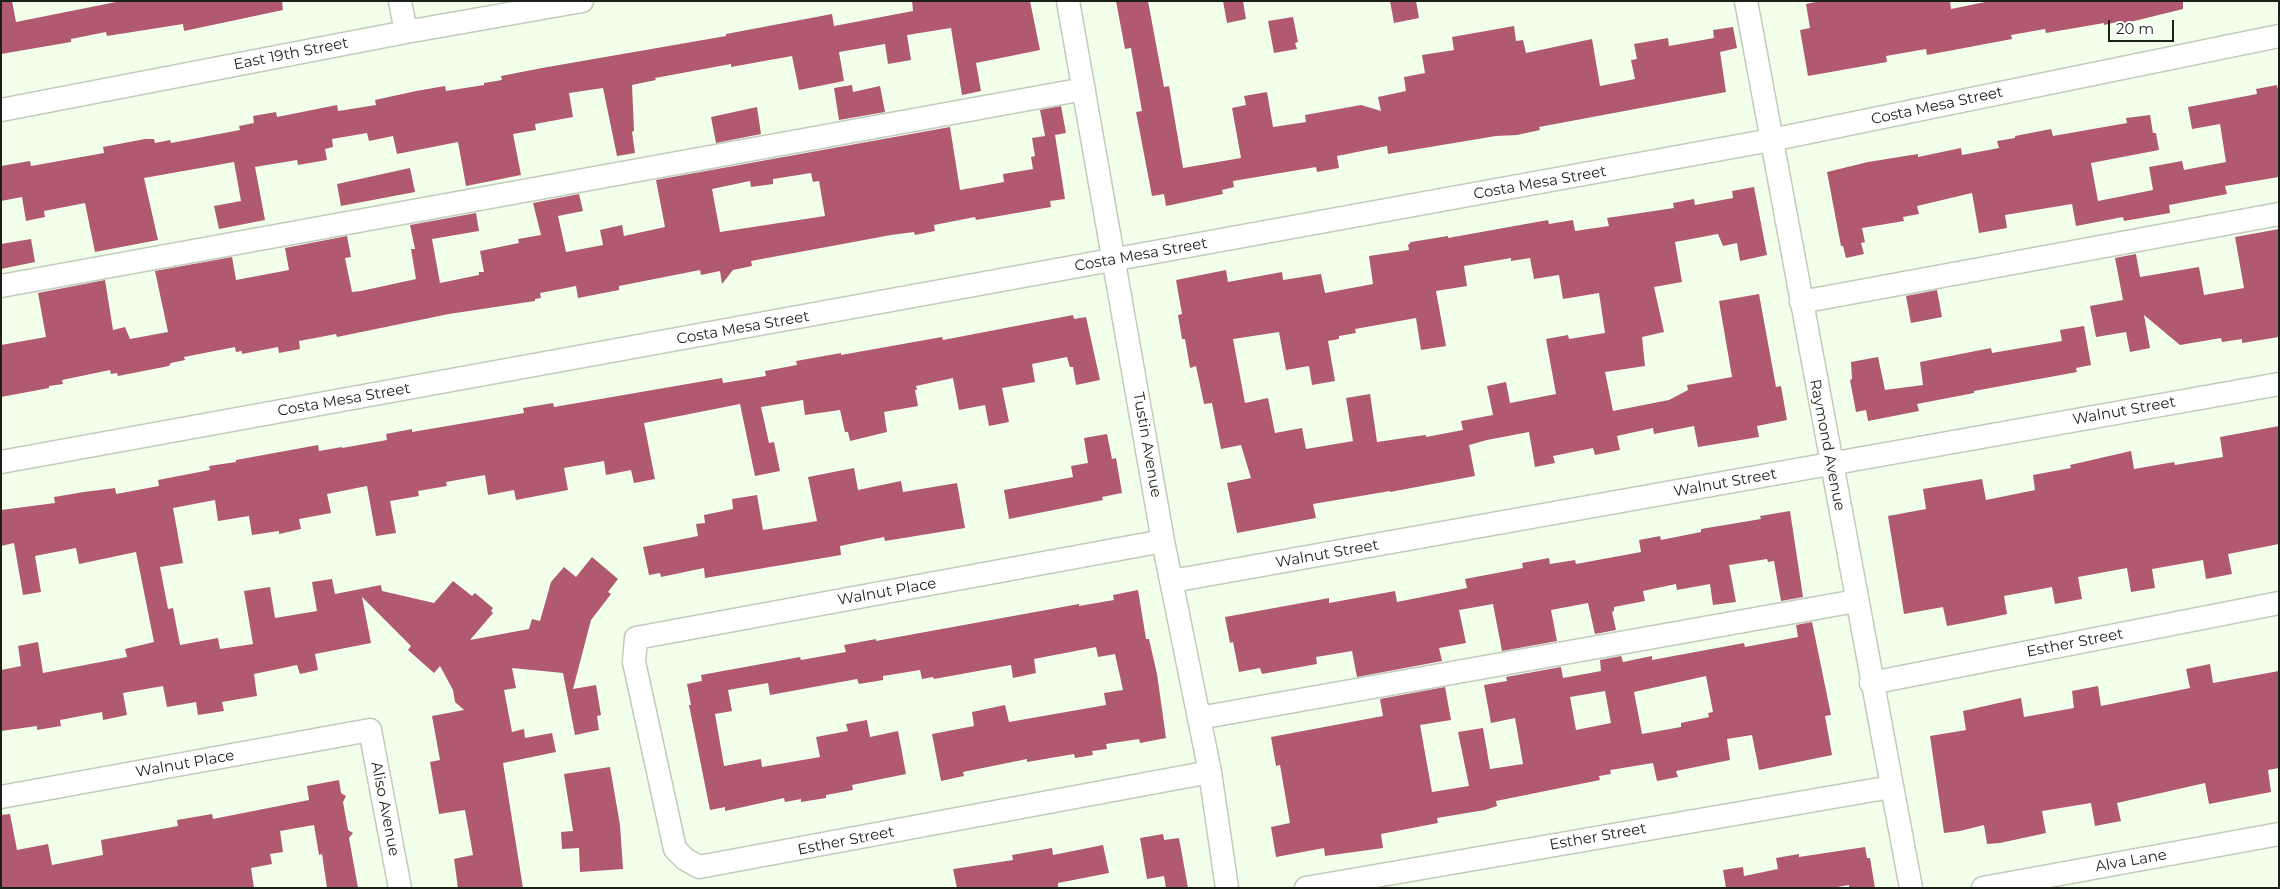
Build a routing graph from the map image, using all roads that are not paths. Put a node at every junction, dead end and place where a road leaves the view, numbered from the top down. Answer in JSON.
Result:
{"nodes":[{"id":1,"x":400,"y":1,"type":"edge"},
{"id":2,"x":582,"y":1,"type":"edge"},
{"id":3,"x":1068,"y":1,"type":"edge"},
{"id":4,"x":1746,"y":1,"type":"edge"},
{"id":5,"x":406,"y":32,"type":"junction"},
{"id":6,"x":2279,"y":36,"type":"edge"},
{"id":7,"x":1084,"y":89,"type":"junction"},
{"id":8,"x":1,"y":110,"type":"edge"},
{"id":9,"x":1770,"y":140,"type":"junction"},
{"id":10,"x":2279,"y":214,"type":"edge"},
{"id":11,"x":1115,"y":260,"type":"junction"},
{"id":12,"x":1,"y":286,"type":"edge"},
{"id":13,"x":1800,"y":302,"type":"junction"},
{"id":14,"x":2279,"y":384,"type":"edge"},
{"id":15,"x":1,"y":462,"type":"edge"},
{"id":16,"x":1830,"y":464,"type":"junction"},
{"id":17,"x":1163,"y":541,"type":"junction"},
{"id":18,"x":1172,"y":582,"type":"junction"},
{"id":19,"x":1856,"y":600,"type":"junction"},
{"id":20,"x":2279,"y":604,"type":"edge"},
{"id":21,"x":634,"y":662,"type":"joint"},
{"id":22,"x":1871,"y":682,"type":"junction"},
{"id":23,"x":1199,"y":718,"type":"junction"},
{"id":24,"x":370,"y":730,"type":"joint"},
{"id":25,"x":1210,"y":772,"type":"junction"},
{"id":26,"x":1891,"y":787,"type":"junction"},
{"id":27,"x":1,"y":797,"type":"edge"},
{"id":28,"x":2279,"y":834,"type":"edge"},
{"id":29,"x":400,"y":888,"type":"edge"},
{"id":30,"x":1227,"y":888,"type":"edge"},
{"id":31,"x":1306,"y":888,"type":"edge"},
{"id":32,"x":1911,"y":888,"type":"edge"},
{"id":33,"x":1983,"y":888,"type":"edge"}],
"edges":[{"from":1,"to":5,"type":"street"},
{"from":2,"to":5,"type":"street","name":"East 19th Street"},
{"from":3,"to":7,"type":"street","name":"Tustin Avenue"},
{"from":4,"to":9,"type":"street","name":"Raymond Avenue"},
{"from":5,"to":8,"type":"street","name":"East 19th Street"},
{"from":6,"to":9,"type":"street","name":"Costa Mesa Street"},
{"from":7,"to":11,"type":"street","name":"Tustin Avenue"},
{"from":7,"to":12,"type":"street"},
{"from":9,"to":11,"type":"street","name":"Costa Mesa Street"},
{"from":9,"to":13,"type":"street","name":"Raymond Avenue"},
{"from":10,"to":13,"type":"street"},
{"from":11,"to":15,"type":"street","name":"Costa Mesa Street"},
{"from":11,"to":17,"type":"street","name":"Tustin Avenue"},
{"from":13,"to":16,"type":"street","name":"Raymond Avenue"},
{"from":14,"to":16,"type":"street","name":"Walnut Street"},
{"from":16,"to":18,"type":"street","name":"Walnut Street"},
{"from":16,"to":19,"type":"street","name":"Raymond Avenue"},
{"from":17,"to":18,"type":"street","name":"Tustin Avenue"},
{"from":17,"to":21,"type":"street","name":"Walnut Place"},
{"from":18,"to":23,"type":"street","name":"Tustin Avenue"},
{"from":19,"to":22,"type":"street","name":"Raymond Avenue"},
{"from":19,"to":23,"type":"street"},
{"from":20,"to":22,"type":"street","name":"Esther Street"},
{"from":21,"to":25,"type":"street","name":"Esther Street"},
{"from":22,"to":26,"type":"street","name":"Raymond Avenue"},
{"from":23,"to":25,"type":"street","name":"Tustin Avenue"},
{"from":24,"to":27,"type":"street","name":"Walnut Place"},
{"from":24,"to":29,"type":"street","name":"Aliso Avenue"},
{"from":25,"to":30,"type":"street","name":"Tustin Avenue"},
{"from":26,"to":31,"type":"street","name":"Esther Street"},
{"from":26,"to":32,"type":"street","name":"Raymond Avenue"},
{"from":28,"to":33,"type":"street","name":"Alva Lane"}]}
